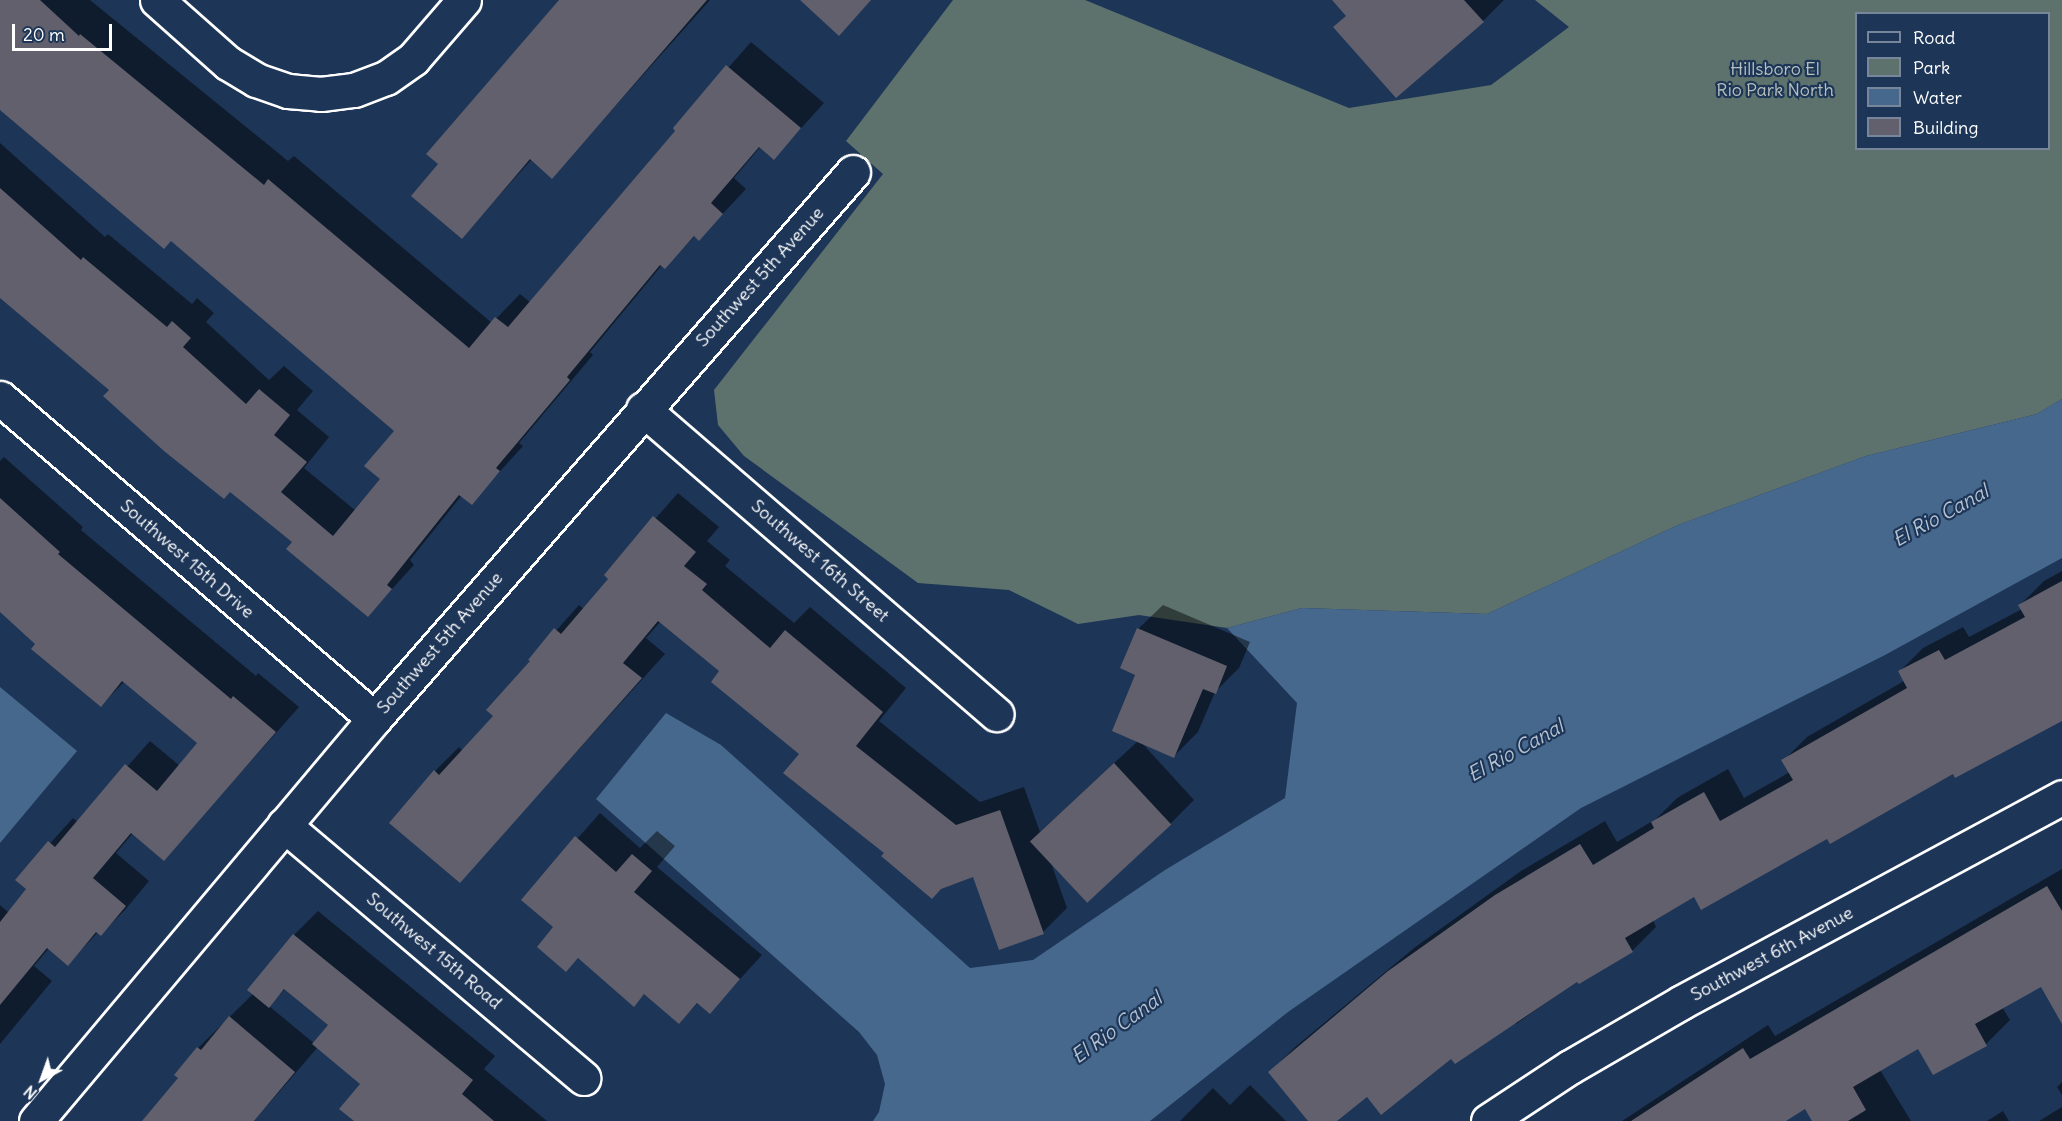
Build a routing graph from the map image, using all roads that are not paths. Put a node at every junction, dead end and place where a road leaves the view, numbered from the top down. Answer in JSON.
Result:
{"nodes":[{"id":1,"x":157,"y":0,"type":"edge"},
{"id":2,"x":464,"y":0,"type":"edge"},
{"id":3,"x":853,"y":172,"type":"dead end"},
{"id":4,"x":0,"y":398,"type":"edge"},
{"id":5,"x":644,"y":409,"type":"junction"},
{"id":6,"x":996,"y":714,"type":"dead end"},
{"id":7,"x":374,"y":719,"type":"junction"},
{"id":8,"x":2062,"y":798,"type":"edge"},
{"id":9,"x":284,"y":825,"type":"junction"},
{"id":10,"x":583,"y":1078,"type":"dead end"},
{"id":11,"x":36,"y":1121,"type":"edge"},
{"id":12,"x":1488,"y":1121,"type":"edge"}],
"edges":[{"from":1,"to":2,"type":"street"},
{"from":3,"to":5,"type":"street","name":"Southwest 5th Avenue"},
{"from":4,"to":7,"type":"street","name":"Southwest 15th Drive"},
{"from":5,"to":6,"type":"street","name":"Southwest 16th Street"},
{"from":5,"to":7,"type":"street","name":"Southwest 5th Avenue"},
{"from":7,"to":9,"type":"street","name":"Southwest 5th Avenue"},
{"from":8,"to":12,"type":"street","name":"Southwest 6th Avenue"},
{"from":9,"to":10,"type":"street","name":"Southwest 15th Road"},
{"from":9,"to":11,"type":"street","name":"Southwest 5th Avenue"}]}
